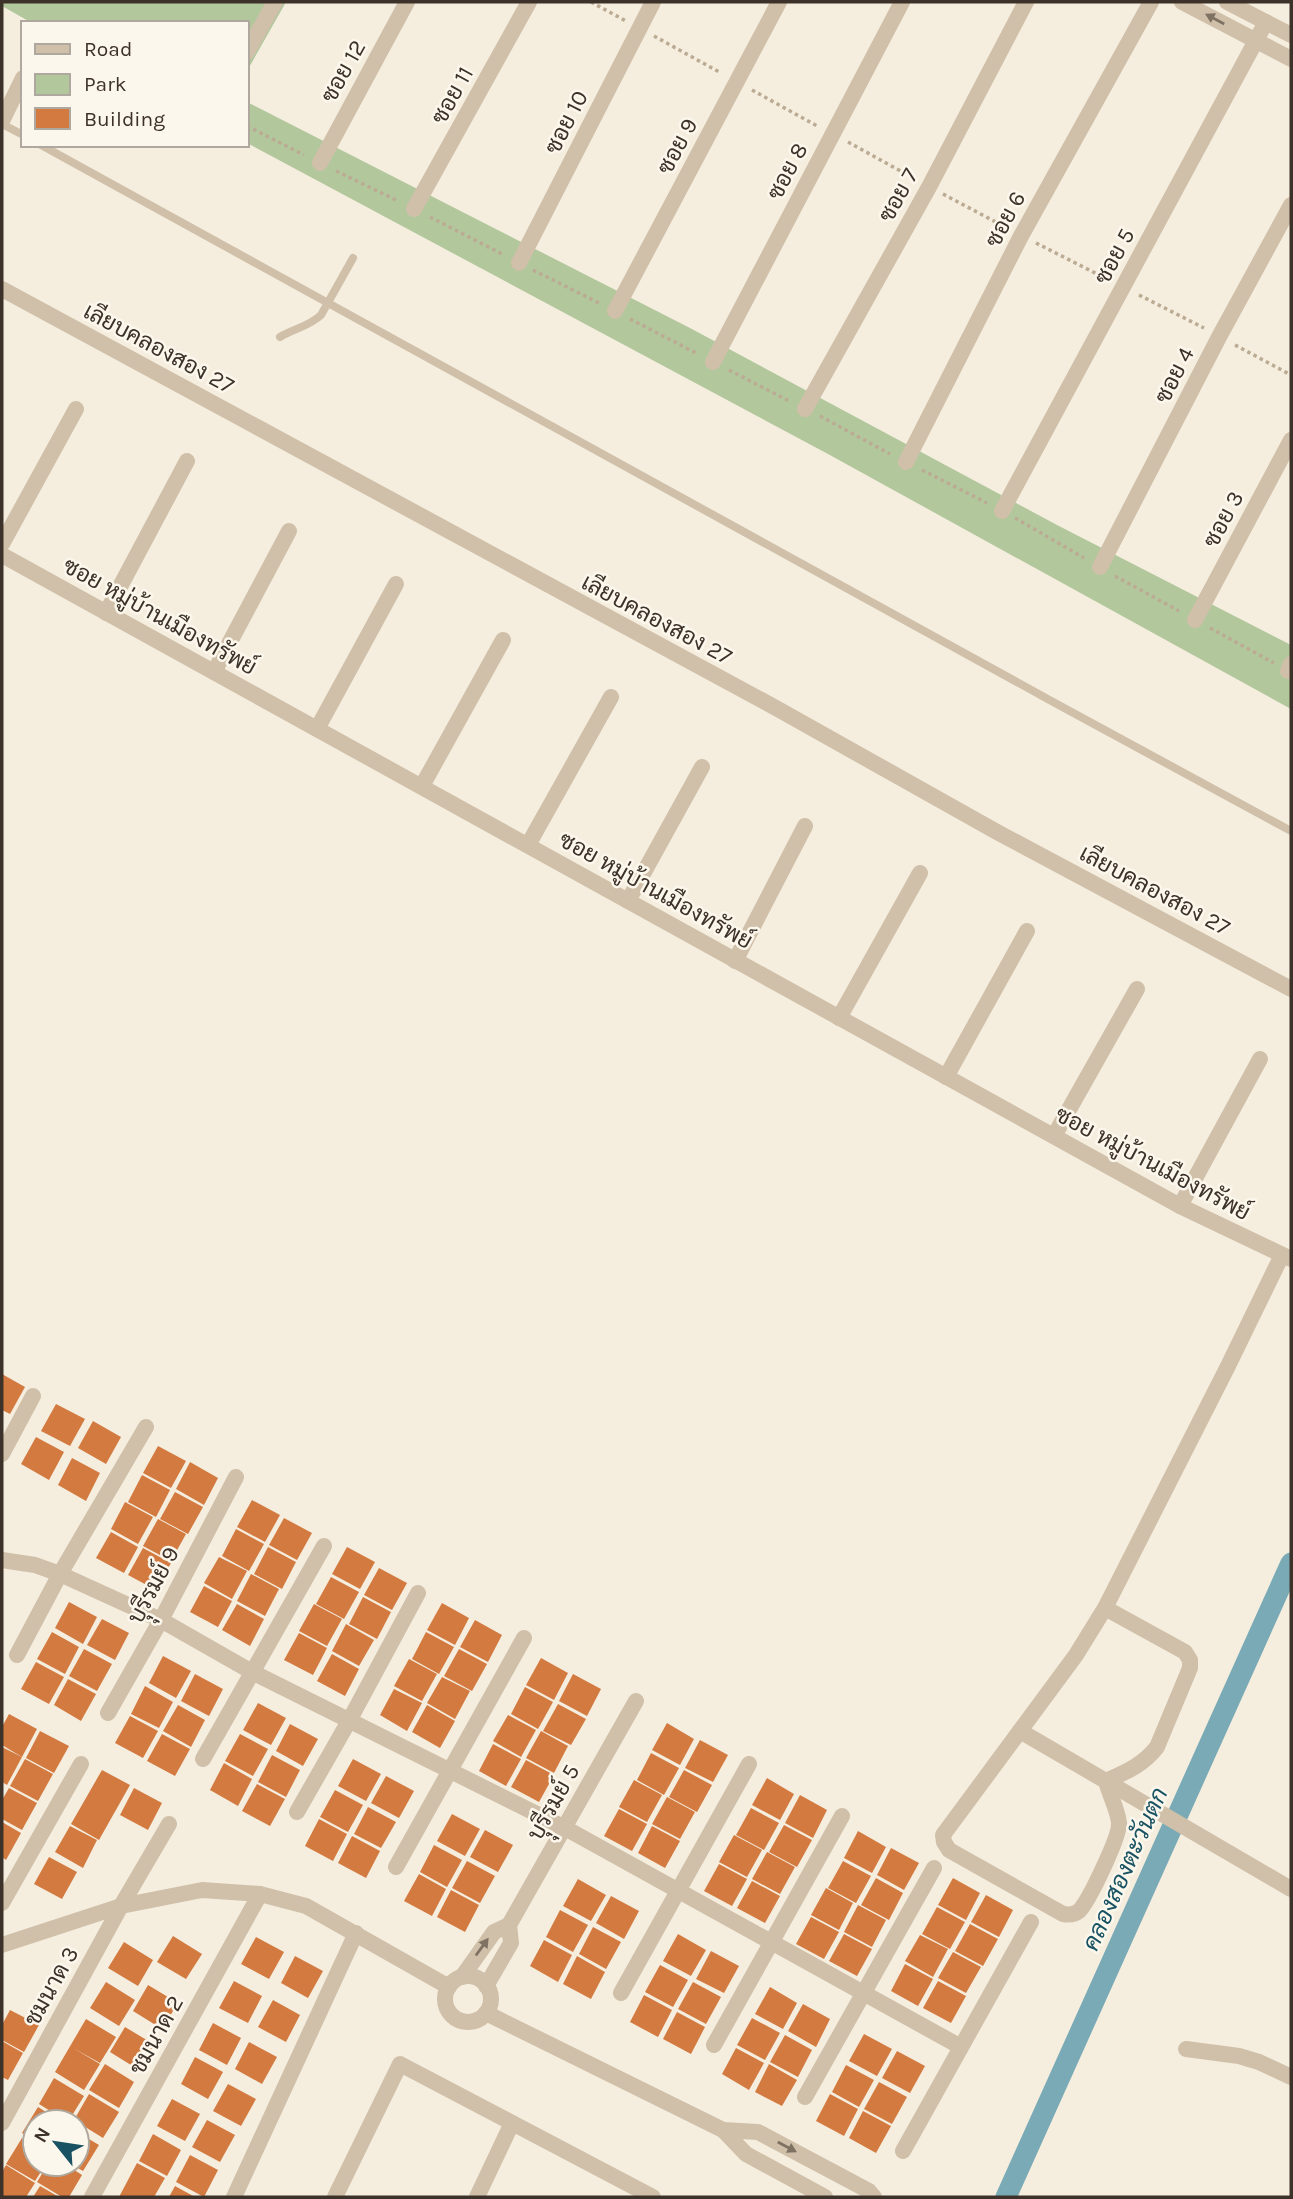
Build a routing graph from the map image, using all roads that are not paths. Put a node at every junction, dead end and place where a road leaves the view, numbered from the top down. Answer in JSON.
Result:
{"nodes":[{"id":1,"x":275,"y":2,"type":"edge"},
{"id":2,"x":407,"y":2,"type":"edge"},
{"id":3,"x":529,"y":2,"type":"edge"},
{"id":4,"x":653,"y":2,"type":"edge"},
{"id":5,"x":779,"y":2,"type":"edge"},
{"id":6,"x":902,"y":2,"type":"edge"},
{"id":7,"x":1026,"y":2,"type":"edge"},
{"id":8,"x":1151,"y":2,"type":"edge"},
{"id":9,"x":1182,"y":2,"type":"edge"},
{"id":10,"x":1227,"y":2,"type":"edge"},
{"id":11,"x":1266,"y":22,"type":"junction"},
{"id":12,"x":1291,"y":35,"type":"edge"},
{"id":13,"x":1255,"y":41,"type":"junction"},
{"id":14,"x":248,"y":50,"type":"edge"},
{"id":15,"x":1291,"y":59,"type":"edge"},
{"id":16,"x":21,"y":82,"type":"edge"},
{"id":17,"x":2,"y":122,"type":"edge"},
{"id":18,"x":21,"y":134,"type":"edge"},
{"id":19,"x":45,"y":147,"type":"edge"},
{"id":20,"x":320,"y":163,"type":"road end"},
{"id":21,"x":1291,"y":205,"type":"edge"},
{"id":22,"x":414,"y":209,"type":"road end"},
{"id":23,"x":353,"y":258,"type":"dead end"},
{"id":24,"x":519,"y":263,"type":"road end"},
{"id":25,"x":2,"y":289,"type":"edge"},
{"id":26,"x":328,"y":302,"type":"junction"},
{"id":27,"x":615,"y":312,"type":"road end"},
{"id":28,"x":280,"y":337,"type":"dead end"},
{"id":29,"x":713,"y":362,"type":"road end"},
{"id":30,"x":76,"y":409,"type":"dead end"},
{"id":31,"x":805,"y":409,"type":"road end"},
{"id":32,"x":1291,"y":440,"type":"edge"},
{"id":33,"x":187,"y":461,"type":"dead end"},
{"id":34,"x":906,"y":462,"type":"road end"},
{"id":35,"x":1002,"y":511,"type":"road end"},
{"id":36,"x":289,"y":531,"type":"dead end"},
{"id":37,"x":2,"y":544,"type":"edge"},
{"id":38,"x":2,"y":555,"type":"edge"},
{"id":39,"x":1100,"y":567,"type":"road end"},
{"id":40,"x":396,"y":584,"type":"dead end"},
{"id":41,"x":106,"y":612,"type":"junction"},
{"id":42,"x":1195,"y":620,"type":"road end"},
{"id":43,"x":503,"y":640,"type":"dead end"},
{"id":44,"x":214,"y":672,"type":"junction"},
{"id":45,"x":611,"y":697,"type":"dead end"},
{"id":46,"x":317,"y":729,"type":"junction"},
{"id":47,"x":702,"y":767,"type":"dead end"},
{"id":48,"x":422,"y":786,"type":"junction"},
{"id":49,"x":805,"y":826,"type":"dead end"},
{"id":50,"x":1291,"y":831,"type":"edge"},
{"id":51,"x":528,"y":845,"type":"junction"},
{"id":52,"x":920,"y":873,"type":"dead end"},
{"id":53,"x":628,"y":901,"type":"junction"},
{"id":54,"x":1027,"y":931,"type":"dead end"},
{"id":55,"x":735,"y":961,"type":"junction"},
{"id":56,"x":1138,"y":989,"type":"dead end"},
{"id":57,"x":1291,"y":989,"type":"edge"},
{"id":58,"x":839,"y":1018,"type":"junction"},
{"id":59,"x":1260,"y":1059,"type":"dead end"},
{"id":60,"x":946,"y":1077,"type":"junction"},
{"id":61,"x":1054,"y":1136,"type":"junction"},
{"id":62,"x":1180,"y":1206,"type":"junction"},
{"id":63,"x":1287,"y":1257,"type":"edge"},
{"id":64,"x":33,"y":1396,"type":"dead end"},
{"id":65,"x":146,"y":1426,"type":"dead end"},
{"id":66,"x":2,"y":1454,"type":"edge"},
{"id":67,"x":236,"y":1477,"type":"dead end"},
{"id":68,"x":324,"y":1546,"type":"dead end"},
{"id":69,"x":2,"y":1560,"type":"edge"},
{"id":70,"x":60,"y":1574,"type":"junction"},
{"id":71,"x":418,"y":1593,"type":"dead end"},
{"id":72,"x":1105,"y":1608,"type":"junction"},
{"id":73,"x":161,"y":1620,"type":"junction"},
{"id":74,"x":524,"y":1638,"type":"dead end"},
{"id":75,"x":17,"y":1656,"type":"dead end"},
{"id":76,"x":254,"y":1673,"type":"junction"},
{"id":77,"x":636,"y":1701,"type":"dead end"},
{"id":78,"x":108,"y":1713,"type":"dead end"},
{"id":79,"x":349,"y":1721,"type":"junction"},
{"id":80,"x":1020,"y":1731,"type":"junction"},
{"id":81,"x":203,"y":1759,"type":"dead end"},
{"id":82,"x":81,"y":1764,"type":"dead end"},
{"id":83,"x":749,"y":1764,"type":"dead end"},
{"id":84,"x":450,"y":1769,"type":"junction"},
{"id":85,"x":1112,"y":1785,"type":"junction"},
{"id":86,"x":297,"y":1812,"type":"dead end"},
{"id":87,"x":842,"y":1816,"type":"dead end"},
{"id":88,"x":169,"y":1824,"type":"dead end"},
{"id":89,"x":565,"y":1828,"type":"junction"},
{"id":90,"x":396,"y":1867,"type":"dead end"},
{"id":91,"x":934,"y":1868,"type":"dead end"},
{"id":92,"x":1291,"y":1889,"type":"edge"},
{"id":93,"x":678,"y":1891,"type":"junction"},
{"id":94,"x":260,"y":1894,"type":"junction"},
{"id":95,"x":2,"y":1903,"type":"edge"},
{"id":96,"x":121,"y":1906,"type":"junction"},
{"id":97,"x":1031,"y":1922,"type":"dead end"},
{"id":98,"x":509,"y":1925,"type":"junction"},
{"id":99,"x":356,"y":1933,"type":"junction"},
{"id":100,"x":771,"y":1943,"type":"junction"},
{"id":101,"x":2,"y":1945,"type":"edge"},
{"id":102,"x":455,"y":1982,"type":"junction"},
{"id":103,"x":486,"y":1986,"type":"junction"},
{"id":104,"x":621,"y":1993,"type":"dead end"},
{"id":105,"x":863,"y":1993,"type":"junction"},
{"id":106,"x":486,"y":2013,"type":"junction"},
{"id":107,"x":714,"y":2045,"type":"dead end"},
{"id":108,"x":961,"y":2047,"type":"junction"},
{"id":109,"x":1186,"y":2049,"type":"dead end"},
{"id":110,"x":1291,"y":2077,"type":"edge"},
{"id":111,"x":805,"y":2096,"type":"dead end"},
{"id":112,"x":2,"y":2123,"type":"edge"},
{"id":113,"x":512,"y":2123,"type":"junction"},
{"id":114,"x":723,"y":2130,"type":"junction"},
{"id":115,"x":902,"y":2151,"type":"dead end"},
{"id":116,"x":624,"y":2182,"type":"junction"},
{"id":117,"x":92,"y":2197,"type":"edge"},
{"id":118,"x":234,"y":2197,"type":"edge"},
{"id":119,"x":335,"y":2197,"type":"edge"},
{"id":120,"x":477,"y":2197,"type":"edge"},
{"id":121,"x":617,"y":2197,"type":"edge"},
{"id":122,"x":653,"y":2197,"type":"edge"},
{"id":123,"x":825,"y":2197,"type":"edge"},
{"id":124,"x":874,"y":2197,"type":"edge"}],
"edges":[{"from":1,"to":14,"type":"street"},
{"from":2,"to":20,"type":"street","name":"ซอย 12"},
{"from":3,"to":22,"type":"street","name":"ซอย 11"},
{"from":4,"to":24,"type":"street","name":"ซอย 10"},
{"from":5,"to":27,"type":"street","name":"ซอย 9"},
{"from":6,"to":29,"type":"street","name":"ซอย 8"},
{"from":7,"to":31,"type":"street","name":"ซอย 7"},
{"from":8,"to":34,"type":"street","name":"ซอย 6"},
{"from":13,"to":9,"type":"street","one_way":true},
{"from":10,"to":11,"type":"street"},
{"from":11,"to":12,"type":"street"},
{"from":11,"to":13,"type":"street","name":"ซอย 5"},
{"from":13,"to":15,"type":"street"},
{"from":13,"to":35,"type":"street","name":"ซอย 5"},
{"from":16,"to":17,"type":"street"},
{"from":17,"to":18,"type":"lane"},
{"from":19,"to":26,"type":"lane"},
{"from":21,"to":39,"type":"street","name":"ซอย 4"},
{"from":23,"to":26,"type":"lane"},
{"from":25,"to":57,"type":"street","name":"เลียบคลองสอง 27"},
{"from":26,"to":28,"type":"lane"},
{"from":26,"to":50,"type":"lane"},
{"from":30,"to":37,"type":"street"},
{"from":32,"to":42,"type":"street","name":"ซอย 3"},
{"from":33,"to":41,"type":"street"},
{"from":36,"to":44,"type":"street"},
{"from":38,"to":41,"type":"street","name":"ซอย หมู่บ้านเมืองทรัพย์"},
{"from":40,"to":46,"type":"street"},
{"from":41,"to":44,"type":"street","name":"ซอย หมู่บ้านเมืองทรัพย์"},
{"from":43,"to":48,"type":"street"},
{"from":44,"to":46,"type":"street","name":"ซอย หมู่บ้านเมืองทรัพย์"},
{"from":45,"to":51,"type":"street"},
{"from":46,"to":48,"type":"street","name":"ซอย หมู่บ้านเมืองทรัพย์"},
{"from":47,"to":53,"type":"street"},
{"from":48,"to":51,"type":"street","name":"ซอย หมู่บ้านเมืองทรัพย์"},
{"from":49,"to":55,"type":"street"},
{"from":51,"to":53,"type":"street","name":"ซอย หมู่บ้านเมืองทรัพย์"},
{"from":52,"to":58,"type":"street"},
{"from":53,"to":55,"type":"street","name":"ซอย หมู่บ้านเมืองทรัพย์"},
{"from":54,"to":60,"type":"street"},
{"from":55,"to":58,"type":"street","name":"ซอย หมู่บ้านเมืองทรัพย์"},
{"from":56,"to":61,"type":"street"},
{"from":58,"to":60,"type":"street","name":"ซอย หมู่บ้านเมืองทรัพย์"},
{"from":59,"to":62,"type":"street"},
{"from":60,"to":61,"type":"street","name":"ซอย หมู่บ้านเมืองทรัพย์"},
{"from":61,"to":62,"type":"street","name":"ซอย หมู่บ้านเมืองทรัพย์"},
{"from":62,"to":63,"type":"street","name":"ซอย หมู่บ้านเมืองทรัพย์"},
{"from":63,"to":72,"type":"street"},
{"from":64,"to":66,"type":"street"},
{"from":65,"to":70,"type":"street"},
{"from":67,"to":73,"type":"street","name":"บุุรีรมย์ 9"},
{"from":68,"to":76,"type":"street"},
{"from":69,"to":70,"type":"street"},
{"from":70,"to":73,"type":"street"},
{"from":70,"to":75,"type":"street"},
{"from":71,"to":79,"type":"street"},
{"from":72,"to":80,"type":"street"},
{"from":72,"to":85,"type":"street"},
{"from":73,"to":76,"type":"street"},
{"from":73,"to":78,"type":"street","name":"บุุรีรมย์ 9"},
{"from":74,"to":84,"type":"street"},
{"from":76,"to":79,"type":"street"},
{"from":76,"to":81,"type":"street"},
{"from":77,"to":89,"type":"street","name":"บุุรีรมย์ 5"},
{"from":79,"to":84,"type":"street"},
{"from":79,"to":86,"type":"street"},
{"from":80,"to":85,"type":"street"},
{"from":80,"to":85,"type":"street"},
{"from":82,"to":95,"type":"street"},
{"from":83,"to":93,"type":"street"},
{"from":84,"to":89,"type":"street"},
{"from":84,"to":90,"type":"street"},
{"from":85,"to":92,"type":"street"},
{"from":87,"to":100,"type":"street"},
{"from":88,"to":96,"type":"street","name":"ชมนาด 3"},
{"from":89,"to":93,"type":"street"},
{"from":89,"to":98,"type":"street","name":"บุุรีรมย์ 5"},
{"from":91,"to":105,"type":"street"},
{"from":93,"to":100,"type":"street"},
{"from":93,"to":104,"type":"street"},
{"from":94,"to":96,"type":"street"},
{"from":94,"to":99,"type":"street"},
{"from":94,"to":117,"type":"street","name":"ชมนาด 2"},
{"from":96,"to":101,"type":"street"},
{"from":96,"to":112,"type":"street","name":"ชมนาด 3"},
{"from":97,"to":108,"type":"street"},
{"from":102,"to":98,"type":"street","name":"บุุรีรมย์ 5","one_way":true},
{"from":98,"to":103,"type":"street","name":"บุุรีรมย์ 5"},
{"from":99,"to":102,"type":"street"},
{"from":99,"to":118,"type":"street"},
{"from":100,"to":105,"type":"street"},
{"from":100,"to":107,"type":"street"},
{"from":102,"to":103,"type":"street"},
{"from":102,"to":106,"type":"street"},
{"from":103,"to":106,"type":"street"},
{"from":105,"to":108,"type":"street"},
{"from":105,"to":111,"type":"street"},
{"from":106,"to":114,"type":"street"},
{"from":108,"to":115,"type":"street"},
{"from":109,"to":110,"type":"street"},
{"from":113,"to":116,"type":"street"},
{"from":113,"to":119,"type":"street"},
{"from":113,"to":120,"type":"street"},
{"from":114,"to":123,"type":"street"},
{"from":114,"to":124,"type":"street","one_way":true},
{"from":116,"to":121,"type":"street"},
{"from":116,"to":122,"type":"street"}]}
